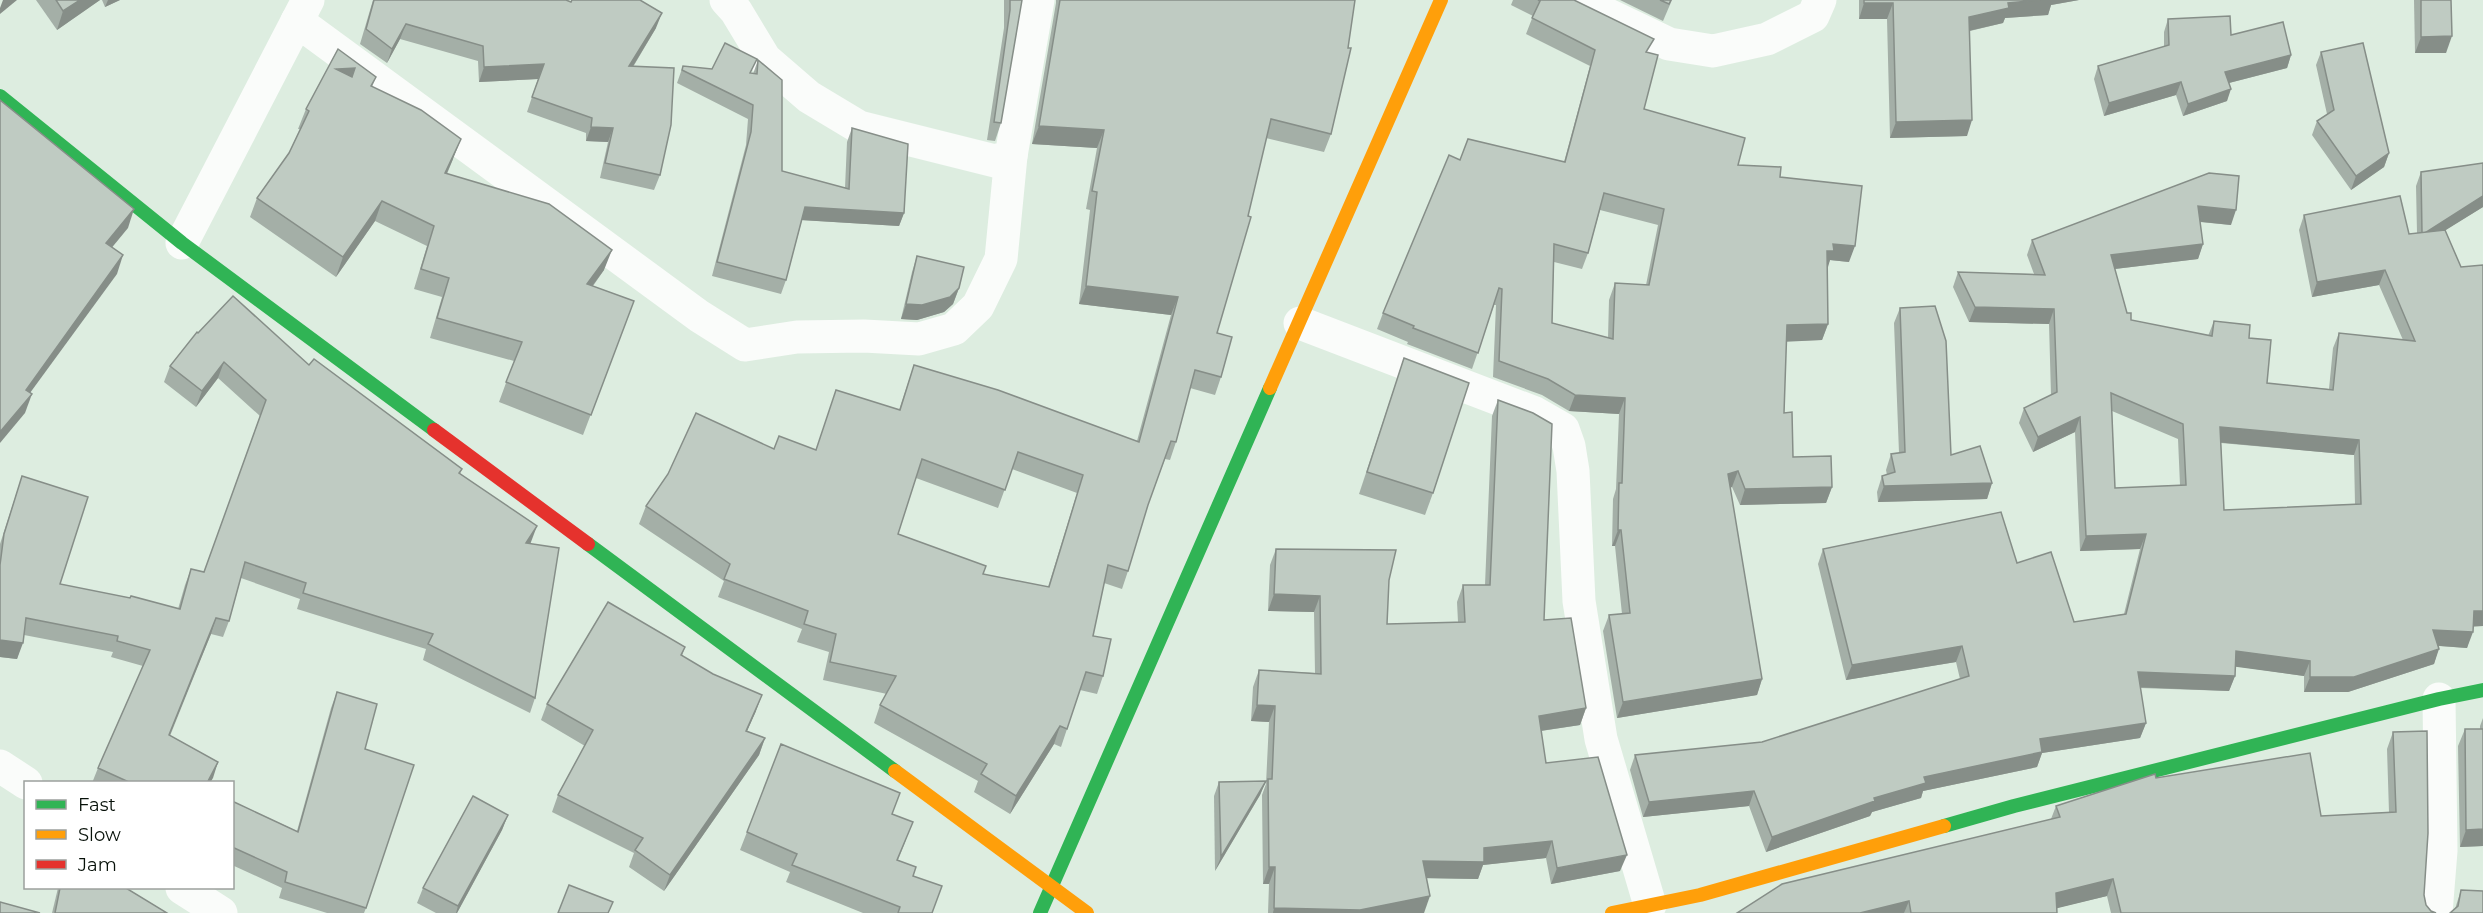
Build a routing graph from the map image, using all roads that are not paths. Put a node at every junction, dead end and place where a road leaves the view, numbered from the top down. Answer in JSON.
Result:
{"nodes":[{"id":1,"x":726,"y":0,"type":"edge"},
{"id":2,"x":1038,"y":0,"type":"edge"},
{"id":3,"x":1441,"y":0,"type":"edge"},
{"id":4,"x":1577,"y":0,"type":"edge"},
{"id":5,"x":1820,"y":0,"type":"edge"},
{"id":6,"x":302,"y":10,"type":"edge"},
{"id":7,"x":0,"y":96,"type":"edge"},
{"id":8,"x":1011,"y":156,"type":"junction"},
{"id":9,"x":182,"y":243,"type":"junction"},
{"id":10,"x":1300,"y":323,"type":"junction"},
{"id":11,"x":2483,"y":690,"type":"edge"},
{"id":12,"x":2439,"y":699,"type":"junction"},
{"id":13,"x":0,"y":766,"type":"edge"},
{"id":14,"x":24,"y":782,"type":"edge"},
{"id":15,"x":1052,"y":888,"type":"junction"},
{"id":16,"x":184,"y":889,"type":"edge"},
{"id":17,"x":1650,"y":905,"type":"junction"},
{"id":18,"x":221,"y":913,"type":"edge"},
{"id":19,"x":1040,"y":913,"type":"edge"},
{"id":20,"x":1087,"y":913,"type":"edge"},
{"id":21,"x":1612,"y":913,"type":"edge"},
{"id":22,"x":2436,"y":913,"type":"edge"}],
"edges":[{"from":1,"to":8,"type":"street"},
{"from":2,"to":8,"type":"street"},
{"from":3,"to":10,"type":"main road"},
{"from":4,"to":5,"type":"street"},
{"from":6,"to":8,"type":"street"},
{"from":6,"to":9,"type":"street"},
{"from":7,"to":9,"type":"main road"},
{"from":9,"to":15,"type":"main road"},
{"from":10,"to":15,"type":"main road"},
{"from":10,"to":17,"type":"street"},
{"from":11,"to":12,"type":"main road"},
{"from":12,"to":17,"type":"main road"},
{"from":12,"to":22,"type":"street"},
{"from":13,"to":14,"type":"street"},
{"from":15,"to":19,"type":"main road"},
{"from":15,"to":20,"type":"main road"},
{"from":16,"to":18,"type":"street"},
{"from":17,"to":21,"type":"main road"}]}
